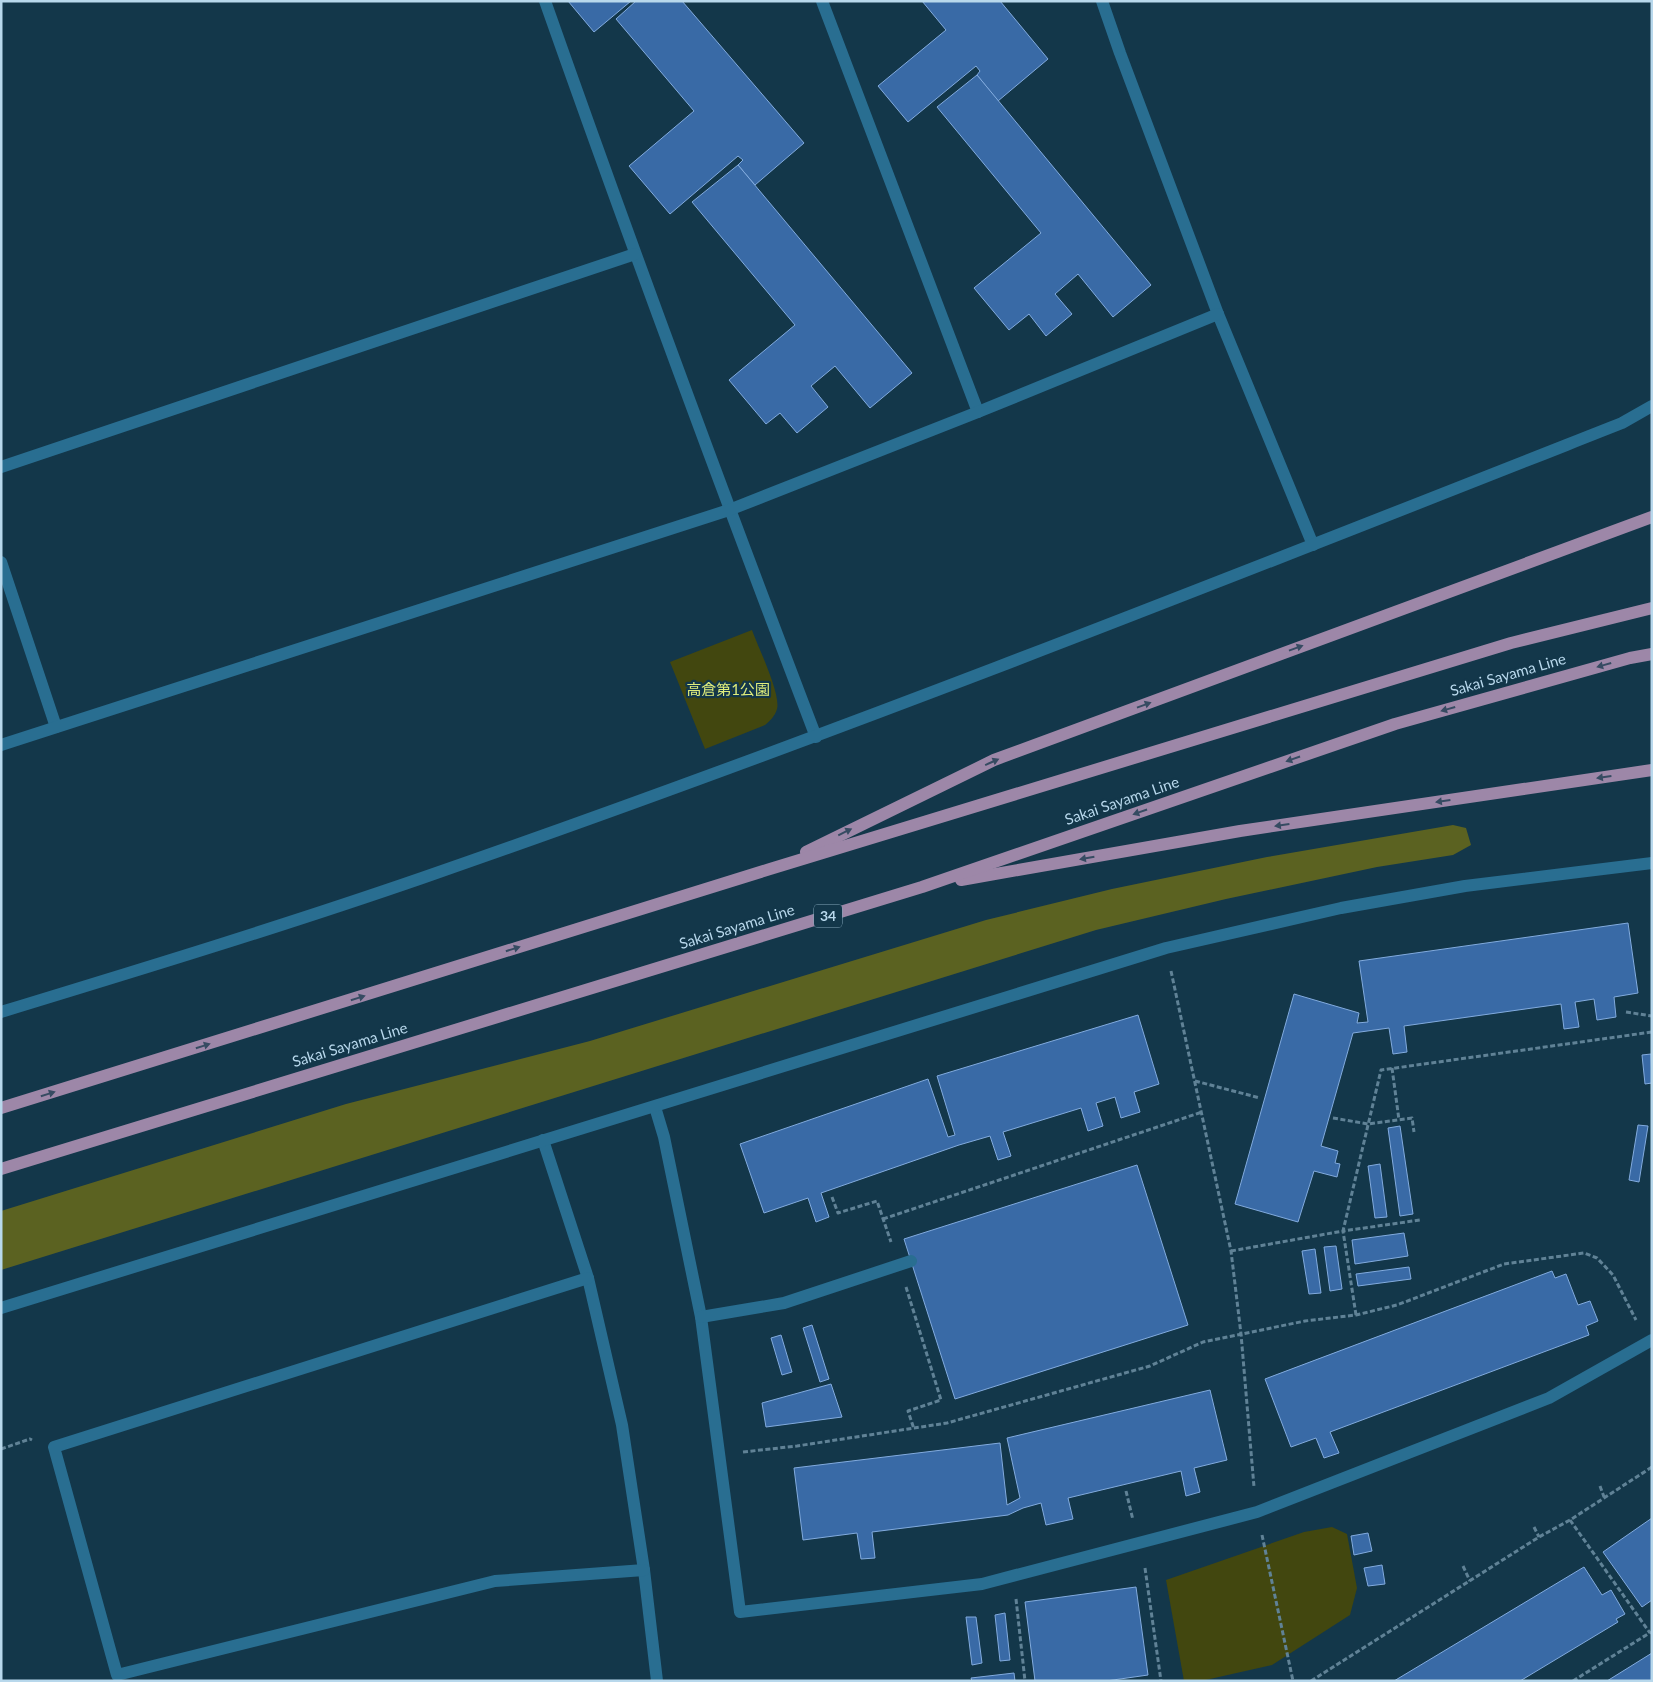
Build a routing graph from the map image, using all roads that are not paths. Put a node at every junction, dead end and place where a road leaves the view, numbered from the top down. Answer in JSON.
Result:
{"nodes":[{"id":1,"x":545,"y":1,"type":"edge"},
{"id":2,"x":822,"y":1,"type":"edge"},
{"id":3,"x":1102,"y":1,"type":"edge"},
{"id":4,"x":635,"y":254,"type":"junction"},
{"id":5,"x":1218,"y":314,"type":"junction"},
{"id":6,"x":1652,"y":406,"type":"edge"},
{"id":7,"x":978,"y":412,"type":"junction"},
{"id":8,"x":1,"y":468,"type":"edge"},
{"id":9,"x":729,"y":510,"type":"junction"},
{"id":10,"x":1652,"y":517,"type":"edge"},
{"id":11,"x":1313,"y":545,"type":"junction"},
{"id":12,"x":1,"y":562,"type":"edge"},
{"id":13,"x":1652,"y":608,"type":"edge"},
{"id":14,"x":1652,"y":654,"type":"edge"},
{"id":15,"x":56,"y":727,"type":"junction"},
{"id":16,"x":816,"y":737,"type":"junction"},
{"id":17,"x":1,"y":745,"type":"edge"},
{"id":18,"x":1652,"y":770,"type":"edge"},
{"id":19,"x":1652,"y":863,"type":"edge"},
{"id":20,"x":770,"y":869,"type":"junction"},
{"id":21,"x":922,"y":887,"type":"junction"},
{"id":22,"x":1,"y":1012,"type":"edge"},
{"id":23,"x":655,"y":1107,"type":"junction"},
{"id":24,"x":1,"y":1108,"type":"edge"},
{"id":25,"x":543,"y":1140,"type":"junction"},
{"id":26,"x":1,"y":1169,"type":"edge"},
{"id":27,"x":911,"y":1261,"type":"dead end"},
{"id":28,"x":588,"y":1278,"type":"junction"},
{"id":29,"x":1,"y":1308,"type":"edge"},
{"id":30,"x":701,"y":1317,"type":"junction"},
{"id":31,"x":1650,"y":1342,"type":"edge"},
{"id":32,"x":644,"y":1570,"type":"junction"},
{"id":33,"x":657,"y":1681,"type":"edge"}],
"edges":[{"from":1,"to":4,"type":"street"},
{"from":2,"to":7,"type":"street"},
{"from":3,"to":5,"type":"street"},
{"from":4,"to":8,"type":"street"},
{"from":4,"to":9,"type":"street"},
{"from":5,"to":7,"type":"street"},
{"from":5,"to":11,"type":"street"},
{"from":6,"to":11,"type":"street"},
{"from":7,"to":9,"type":"street"},
{"from":9,"to":15,"type":"street"},
{"from":9,"to":16,"type":"street"},
{"from":20,"to":10,"type":"main road","one_way":true},
{"from":11,"to":16,"type":"street"},
{"from":12,"to":15,"type":"street"},
{"from":13,"to":20,"type":"main road","name":"Sakai Sayama Line"},
{"from":14,"to":21,"type":"main road","name":"Sakai Sayama Line","number":"34","one_way":true},
{"from":15,"to":17,"type":"street"},
{"from":16,"to":22,"type":"street"},
{"from":18,"to":21,"type":"main road","one_way":true},
{"from":19,"to":23,"type":"street"},
{"from":24,"to":20,"type":"main road","name":"Sakai Sayama Line","one_way":true},
{"from":21,"to":26,"type":"main road","name":"Sakai Sayama Line","number":"34"},
{"from":23,"to":25,"type":"street"},
{"from":23,"to":30,"type":"street"},
{"from":25,"to":28,"type":"street"},
{"from":25,"to":29,"type":"street"},
{"from":27,"to":30,"type":"street"},
{"from":28,"to":32,"type":"street"},
{"from":28,"to":32,"type":"street"},
{"from":30,"to":31,"type":"street"},
{"from":32,"to":33,"type":"street"}]}
